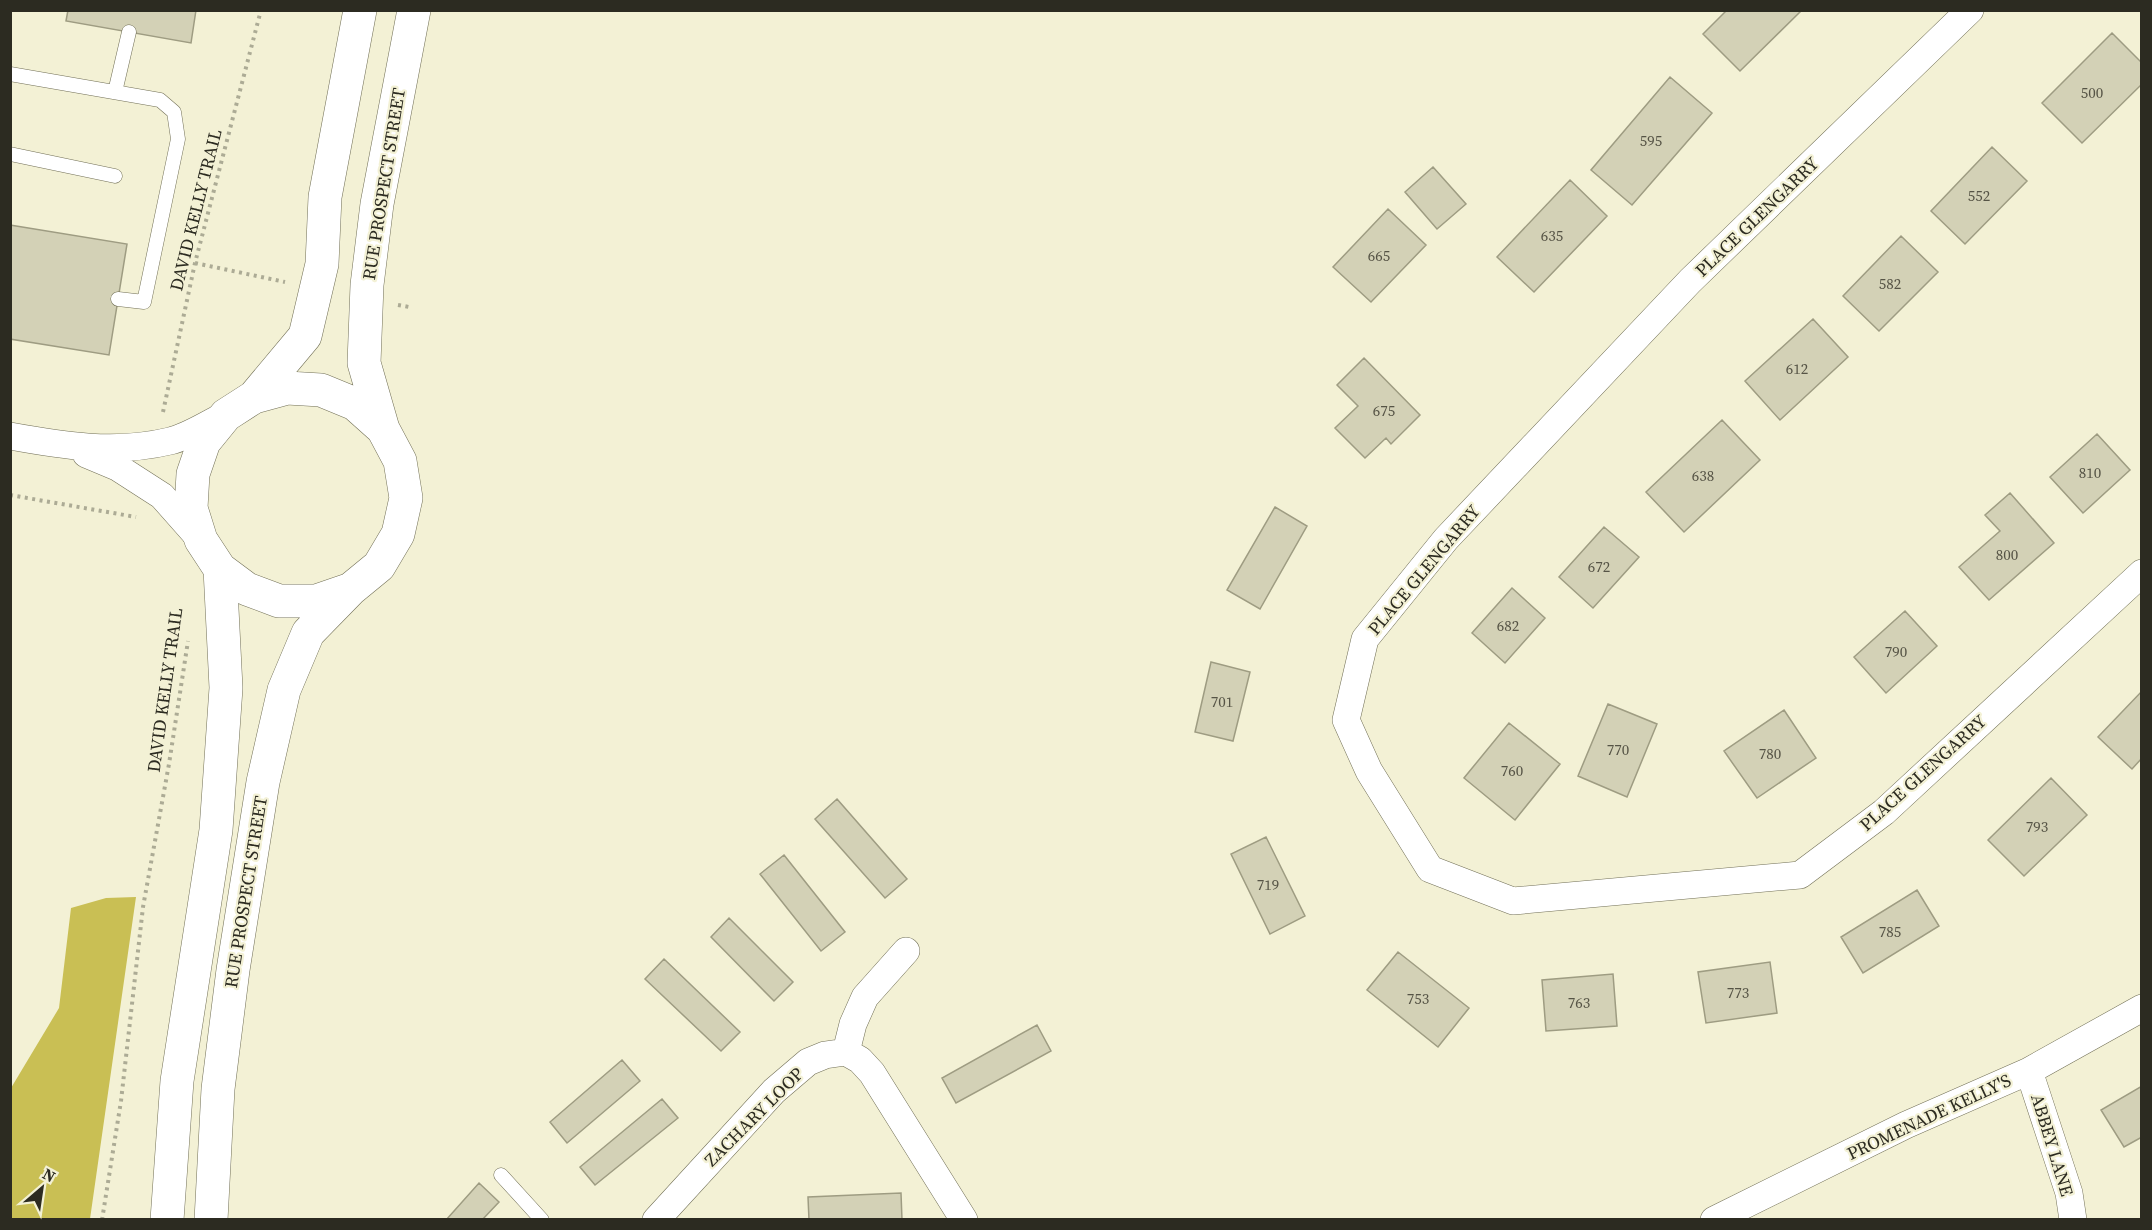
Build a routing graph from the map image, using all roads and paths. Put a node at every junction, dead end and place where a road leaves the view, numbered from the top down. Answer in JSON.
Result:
{"nodes":[{"id":1,"x":261,"y":10,"type":"edge"},
{"id":2,"x":360,"y":10,"type":"edge"},
{"id":3,"x":414,"y":10,"type":"edge"},
{"id":4,"x":1970,"y":10,"type":"edge"},
{"id":5,"x":129,"y":32,"type":"dead end"},
{"id":6,"x":10,"y":74,"type":"edge"},
{"id":7,"x":115,"y":92,"type":"junction"},
{"id":8,"x":10,"y":154,"type":"edge"},
{"id":9,"x":115,"y":176,"type":"dead end"},
{"id":10,"x":118,"y":299,"type":"dead end"},
{"id":11,"x":254,"y":397,"type":"junction"},
{"id":12,"x":226,"y":415,"type":"junction"},
{"id":13,"x":383,"y":429,"type":"junction"},
{"id":14,"x":10,"y":436,"type":"edge"},
{"id":15,"x":157,"y":443,"type":"junction"},
{"id":16,"x":63,"y":445,"type":"junction"},
{"id":17,"x":148,"y":488,"type":"junction"},
{"id":18,"x":10,"y":495,"type":"edge"},
{"id":19,"x":201,"y":540,"type":"junction"},
{"id":20,"x":220,"y":568,"type":"junction"},
{"id":21,"x":2142,"y":573,"type":"edge"},
{"id":22,"x":351,"y":589,"type":"junction"},
{"id":23,"x":188,"y":637,"type":"dead end"},
{"id":24,"x":906,"y":951,"type":"dead end"},
{"id":25,"x":2142,"y":1008,"type":"edge"},
{"id":26,"x":846,"y":1052,"type":"junction"},
{"id":27,"x":2029,"y":1071,"type":"junction"},
{"id":28,"x":501,"y":1175,"type":"dead end"},
{"id":29,"x":1722,"y":1218,"type":"edge"},
{"id":30,"x":102,"y":1220,"type":"edge"},
{"id":31,"x":167,"y":1220,"type":"edge"},
{"id":32,"x":211,"y":1220,"type":"edge"},
{"id":33,"x":542,"y":1220,"type":"edge"},
{"id":34,"x":656,"y":1220,"type":"edge"},
{"id":35,"x":964,"y":1220,"type":"edge"},
{"id":36,"x":2073,"y":1220,"type":"edge"}],
"edges":[{"from":1,"to":15,"type":"path","name":"DAVID KELLY TRAIL"},
{"from":2,"to":11,"type":"main road","name":"RUE PROSPECT STREET"},
{"from":3,"to":13,"type":"main road","name":"RUE PROSPECT STREET"},
{"from":4,"to":21,"type":"street","name":"PLACE GLENGARRY"},
{"from":5,"to":7,"type":"lane"},
{"from":6,"to":7,"type":"lane"},
{"from":7,"to":10,"type":"lane"},
{"from":8,"to":9,"type":"lane"},
{"from":11,"to":12,"type":"main road","name":"RUE PROSPECT STREET"},
{"from":11,"to":13,"type":"main road","name":"RUE PROSPECT STREET"},
{"from":12,"to":15,"type":"street"},
{"from":12,"to":19,"type":"main road","name":"RUE PROSPECT STREET"},
{"from":13,"to":22,"type":"main road","name":"RUE PROSPECT STREET"},
{"from":14,"to":16,"type":"street"},
{"from":15,"to":16,"type":"street"},
{"from":16,"to":17,"type":"street"},
{"from":17,"to":18,"type":"path"},
{"from":17,"to":19,"type":"street"},
{"from":19,"to":20,"type":"main road","name":"RUE PROSPECT STREET"},
{"from":20,"to":22,"type":"main road","name":"RUE PROSPECT STREET"},
{"from":20,"to":31,"type":"main road"},
{"from":22,"to":32,"type":"main road","name":"RUE PROSPECT STREET"},
{"from":23,"to":30,"type":"path","name":"DAVID KELLY TRAIL"},
{"from":24,"to":26,"type":"street"},
{"from":25,"to":27,"type":"street","name":"PROMENADE KELLY'S"},
{"from":26,"to":34,"type":"street","name":"ZACHARY LOOP"},
{"from":26,"to":35,"type":"street"},
{"from":27,"to":29,"type":"street","name":"PROMENADE KELLY'S"},
{"from":27,"to":36,"type":"street","name":"ABBEY LANE"},
{"from":28,"to":33,"type":"lane"}]}
